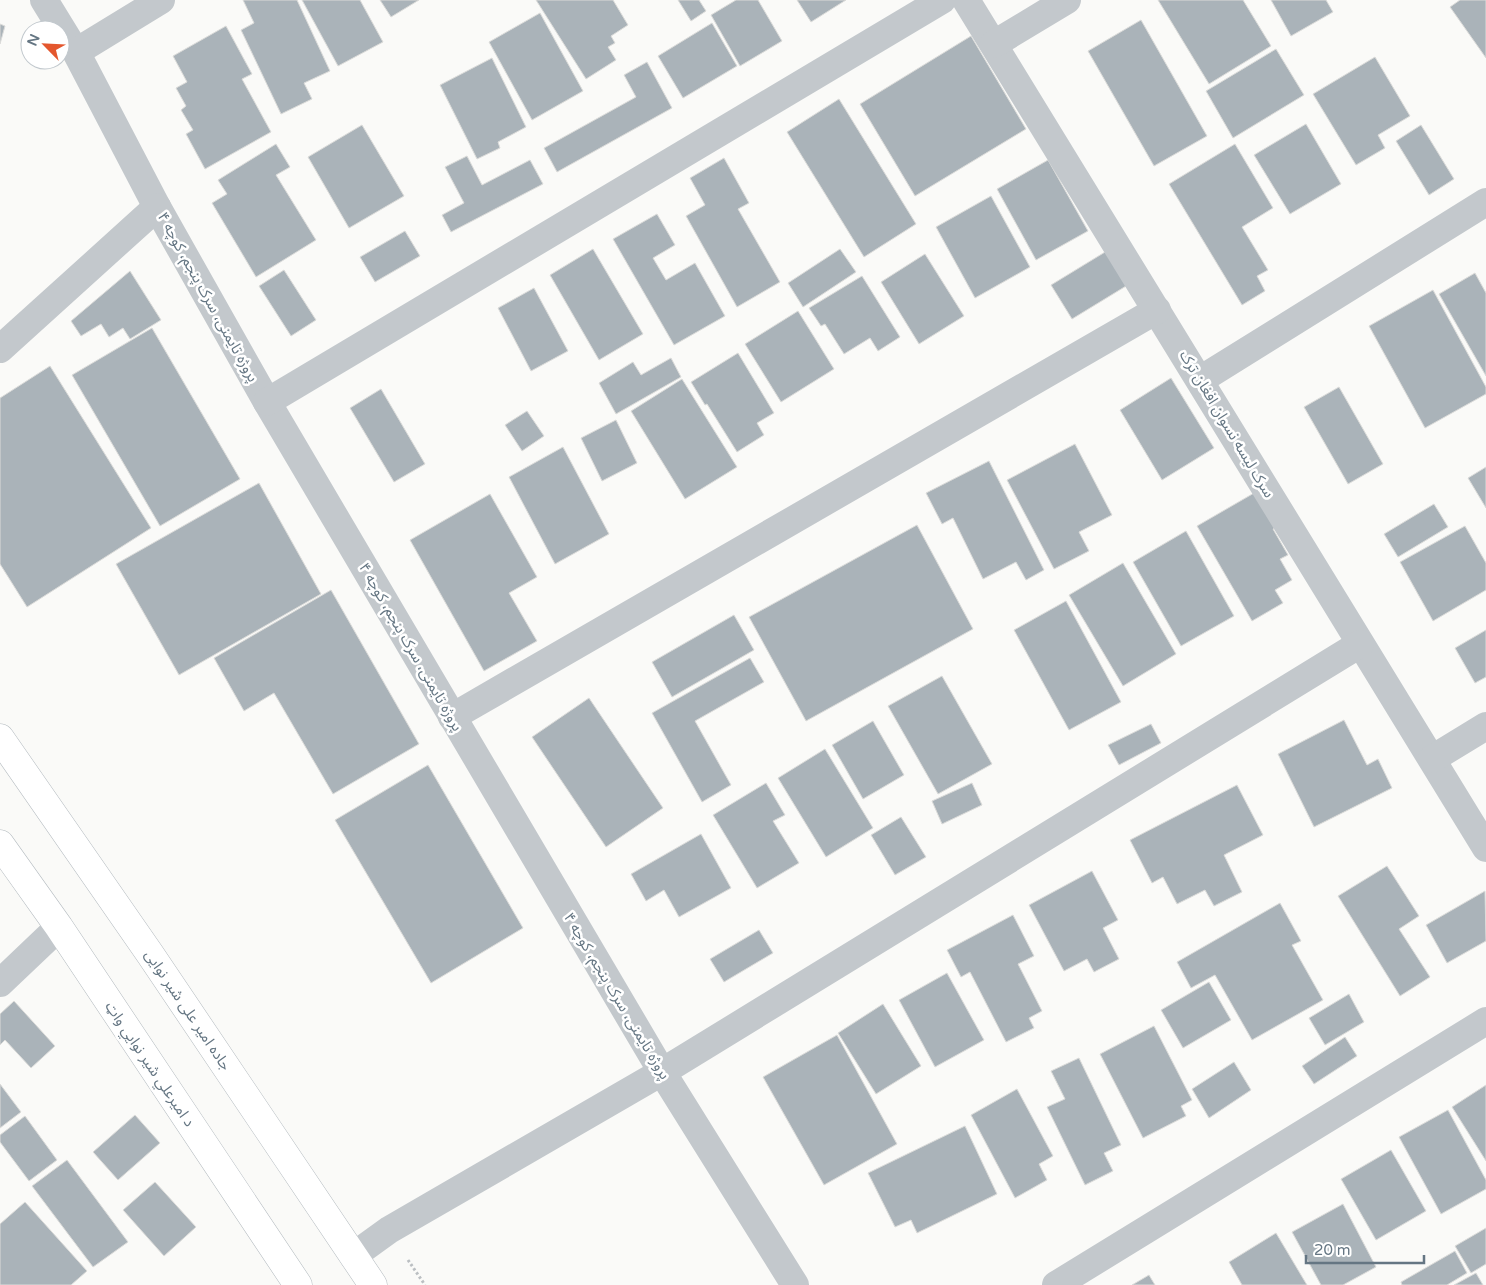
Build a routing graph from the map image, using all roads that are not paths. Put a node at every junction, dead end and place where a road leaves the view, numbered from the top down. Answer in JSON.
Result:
{"nodes":[{"id":1,"x":44,"y":0,"type":"edge"},
{"id":2,"x":161,"y":0,"type":"edge"},
{"id":3,"x":942,"y":0,"type":"edge"},
{"id":4,"x":966,"y":0,"type":"edge"},
{"id":5,"x":1067,"y":0,"type":"edge"},
{"id":6,"x":994,"y":44,"type":"junction"},
{"id":7,"x":76,"y":52,"type":"junction"},
{"id":8,"x":1486,"y":202,"type":"edge"},
{"id":9,"x":157,"y":206,"type":"junction"},
{"id":10,"x":1157,"y":310,"type":"junction"},
{"id":11,"x":0,"y":349,"type":"edge"},
{"id":12,"x":1200,"y":380,"type":"junction"},
{"id":13,"x":267,"y":402,"type":"junction"},
{"id":14,"x":1360,"y":644,"type":"junction"},
{"id":15,"x":452,"y":717,"type":"junction"},
{"id":16,"x":1486,"y":726,"type":"edge"},
{"id":17,"x":0,"y":738,"type":"edge"},
{"id":18,"x":1432,"y":759,"type":"junction"},
{"id":19,"x":0,"y":844,"type":"edge"},
{"id":20,"x":1486,"y":848,"type":"edge"},
{"id":21,"x":59,"y":927,"type":"junction"},
{"id":22,"x":0,"y":983,"type":"edge"},
{"id":23,"x":1486,"y":1021,"type":"edge"},
{"id":24,"x":662,"y":1072,"type":"junction"},
{"id":25,"x":353,"y":1256,"type":"junction"},
{"id":26,"x":298,"y":1285,"type":"edge"},
{"id":27,"x":373,"y":1285,"type":"edge"},
{"id":28,"x":795,"y":1285,"type":"edge"},
{"id":29,"x":1056,"y":1285,"type":"edge"}],
"edges":[{"from":1,"to":7,"type":"street","name":"پروژه تایمنی، سرک پنجم، کوچه ۴"},
{"from":2,"to":7,"type":"street"},
{"from":3,"to":13,"type":"street"},
{"from":4,"to":6,"type":"street","name":"سرک لیسه نسوان افغان‌ ترک"},
{"from":5,"to":6,"type":"street"},
{"from":6,"to":10,"type":"street","name":"سرک لیسه نسوان افغان‌ ترک"},
{"from":7,"to":9,"type":"street","name":"پروژه تایمنی، سرک پنجم، کوچه ۴"},
{"from":8,"to":12,"type":"street"},
{"from":9,"to":11,"type":"street"},
{"from":9,"to":13,"type":"street","name":"پروژه تایمنی، سرک پنجم، کوچه ۴"},
{"from":10,"to":12,"type":"street","name":"سرک لیسه نسوان افغان‌ ترک"},
{"from":10,"to":15,"type":"street"},
{"from":12,"to":14,"type":"street","name":"سرک لیسه نسوان افغان‌ ترک"},
{"from":13,"to":15,"type":"street","name":"پروژه تایمنی، سرک پنجم، کوچه ۴"},
{"from":14,"to":18,"type":"street","name":"سرک لیسه نسوان افغان‌ ترک"},
{"from":14,"to":24,"type":"street"},
{"from":15,"to":24,"type":"street","name":"پروژه تایمنی، سرک پنجم، کوچه ۴"},
{"from":16,"to":18,"type":"street"},
{"from":17,"to":25,"type":"main road","name":"جاده امیر علی شیر نوایی"},
{"from":18,"to":20,"type":"street","name":"سرک لیسه نسوان افغان‌ ترک"},
{"from":19,"to":21,"type":"main road","name":"د امیرعلي شیر نوايي واټ"},
{"from":21,"to":22,"type":"street"},
{"from":21,"to":26,"type":"main road","name":"د امیرعلي شیر نوايي واټ"},
{"from":23,"to":29,"type":"street"},
{"from":24,"to":25,"type":"street"},
{"from":24,"to":28,"type":"street","name":"پروژه تایمنی، سرک پنجم، کوچه ۴"},
{"from":25,"to":27,"type":"main road","name":"جاده امیر علی شیر نوایی"}]}
